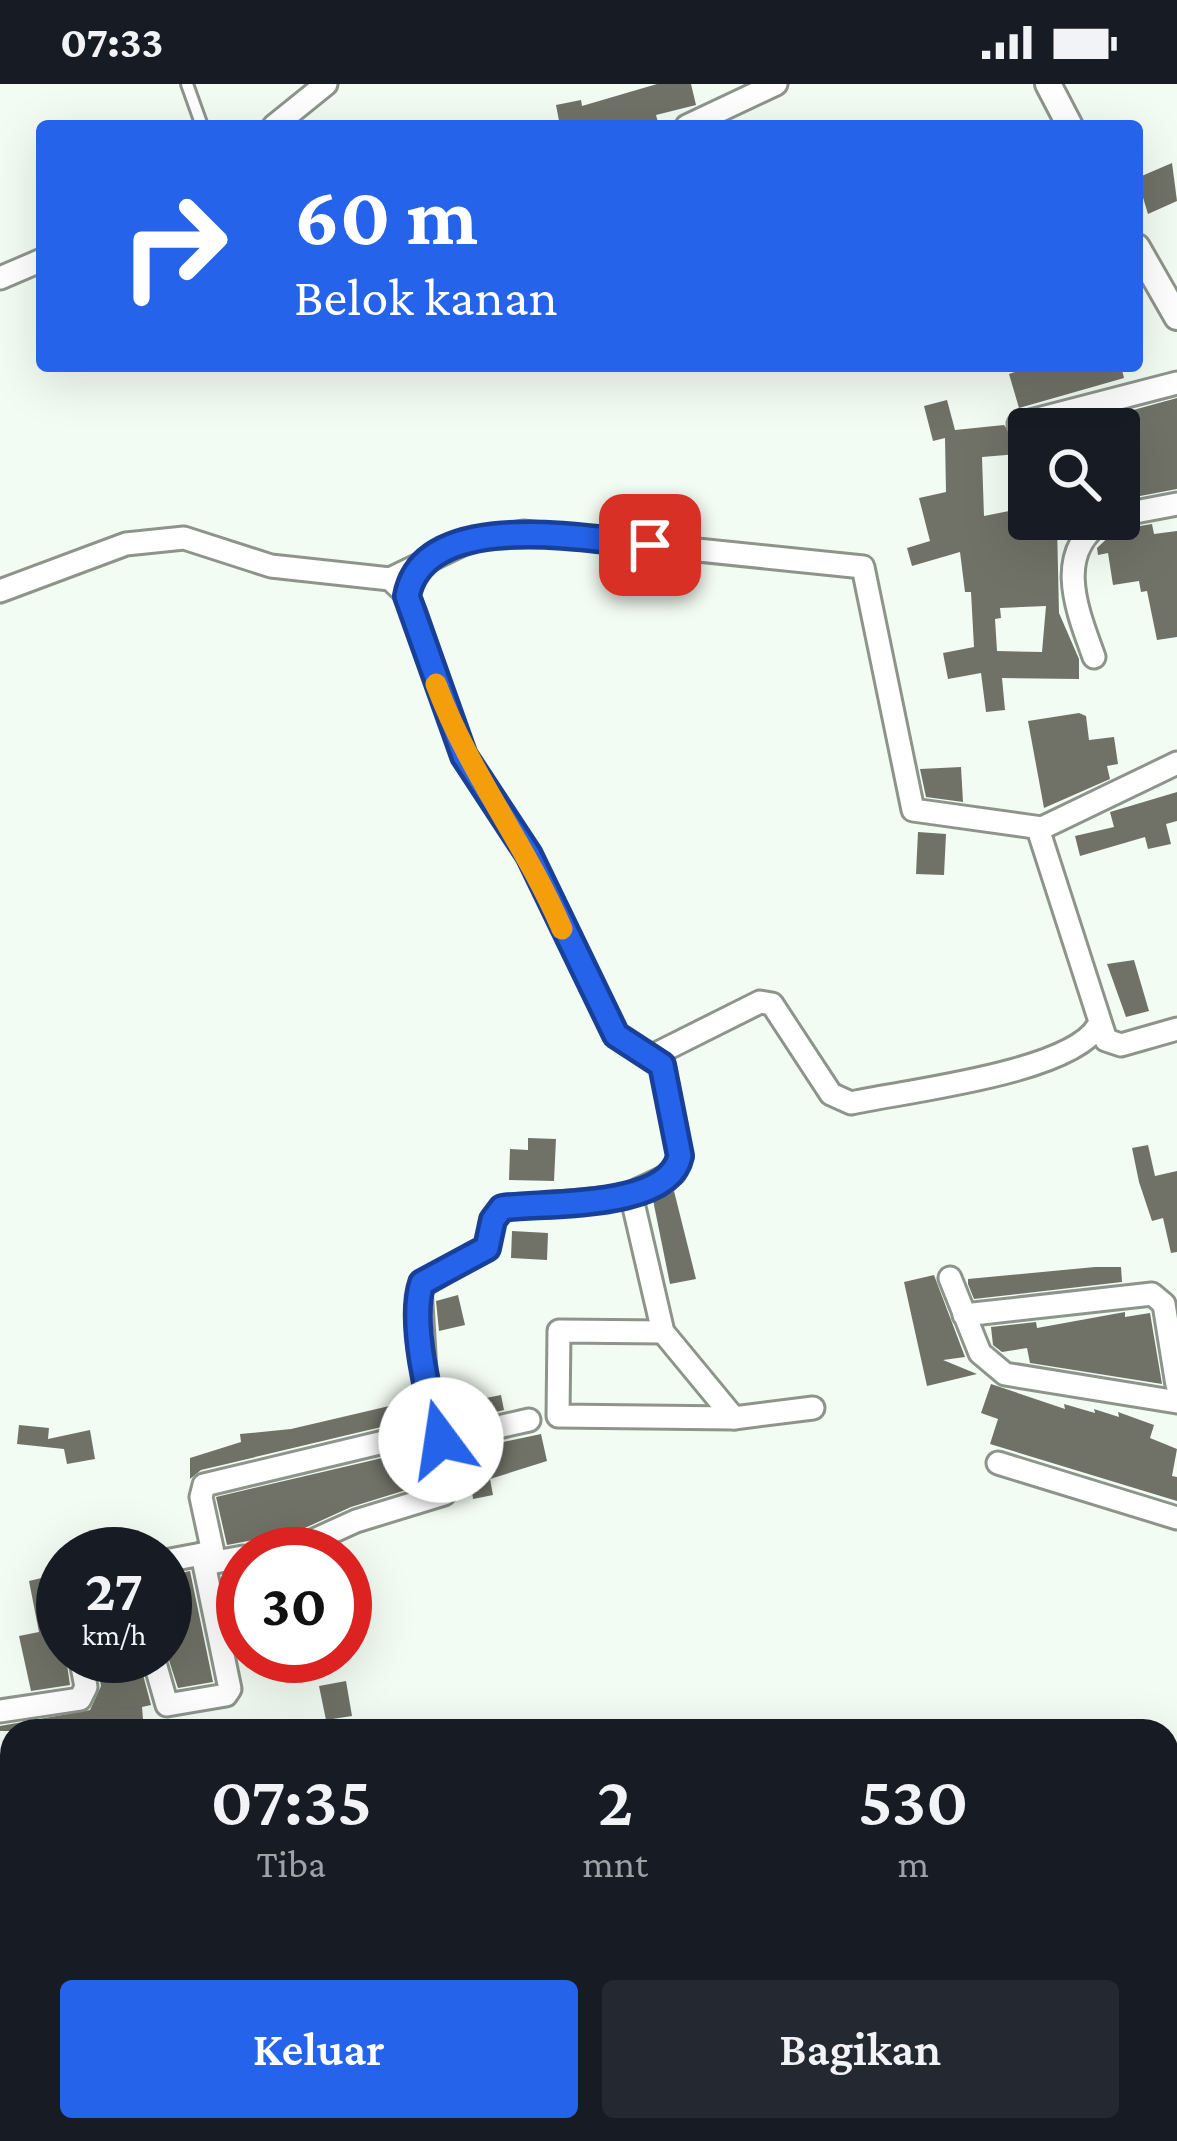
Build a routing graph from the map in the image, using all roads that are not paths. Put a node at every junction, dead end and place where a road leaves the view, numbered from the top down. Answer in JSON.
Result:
{"nodes":[{"id":1,"x":187,"y":84,"type":"edge"},
{"id":2,"x":326,"y":84,"type":"edge"},
{"id":3,"x":776,"y":84,"type":"edge"},
{"id":4,"x":1048,"y":84,"type":"edge"},
{"id":5,"x":200,"y":120,"type":"edge"},
{"id":6,"x":281,"y":120,"type":"edge"},
{"id":7,"x":700,"y":120,"type":"edge"},
{"id":8,"x":1067,"y":120,"type":"edge"},
{"id":9,"x":1143,"y":257,"type":"edge"},
{"id":10,"x":36,"y":263,"type":"edge"},
{"id":11,"x":0,"y":278,"type":"edge"},
{"id":12,"x":1177,"y":316,"type":"edge"},
{"id":13,"x":1177,"y":383,"type":"edge"},
{"id":14,"x":1081,"y":408,"type":"edge"},
{"id":15,"x":1177,"y":504,"type":"edge"},
{"id":16,"x":1140,"y":511,"type":"edge"},
{"id":17,"x":1086,"y":540,"type":"edge"},
{"id":18,"x":418,"y":567,"type":"junction"},
{"id":19,"x":390,"y":579,"type":"junction"},
{"id":20,"x":0,"y":591,"type":"edge"},
{"id":21,"x":407,"y":596,"type":"junction"},
{"id":22,"x":1094,"y":657,"type":"dead end"},
{"id":23,"x":1177,"y":763,"type":"edge"},
{"id":24,"x":1042,"y":828,"type":"junction"},
{"id":25,"x":1098,"y":1026,"type":"junction"},
{"id":26,"x":1177,"y":1029,"type":"edge"},
{"id":27,"x":652,"y":1056,"type":"junction"},
{"id":28,"x":631,"y":1194,"type":"junction"},
{"id":29,"x":950,"y":1278,"type":"dead end"},
{"id":30,"x":964,"y":1315,"type":"junction"},
{"id":31,"x":663,"y":1332,"type":"junction"},
{"id":32,"x":1177,"y":1385,"type":"edge"},
{"id":33,"x":1177,"y":1402,"type":"edge"},
{"id":34,"x":813,"y":1408,"type":"dead end"},
{"id":35,"x":734,"y":1418,"type":"junction"},
{"id":36,"x":529,"y":1420,"type":"dead end"},
{"id":37,"x":440,"y":1435,"type":"junction"},
{"id":38,"x":998,"y":1463,"type":"dead end"},
{"id":39,"x":1177,"y":1518,"type":"edge"},
{"id":40,"x":343,"y":1527,"type":"edge"},
{"id":41,"x":208,"y":1558,"type":"junction"},
{"id":42,"x":216,"y":1558,"type":"edge"},
{"id":43,"x":192,"y":1559,"type":"edge"},
{"id":44,"x":85,"y":1683,"type":"edge"},
{"id":45,"x":161,"y":1683,"type":"edge"},
{"id":46,"x":0,"y":1711,"type":"edge"},
{"id":47,"x":0,"y":2127,"type":"edge"},
{"id":48,"x":0,"y":2139,"type":"edge"}],
"edges":[{"from":1,"to":5,"type":"lane"},
{"from":2,"to":6,"type":"street"},
{"from":3,"to":7,"type":"street"},
{"from":4,"to":8,"type":"street"},
{"from":9,"to":12,"type":"street"},
{"from":10,"to":11,"type":"street"},
{"from":13,"to":14,"type":"street"},
{"from":15,"to":16,"type":"street"},
{"from":17,"to":22,"type":"street"},
{"from":18,"to":19,"type":"street"},
{"from":18,"to":21,"type":"street"},
{"from":18,"to":24,"type":"street"},
{"from":19,"to":20,"type":"street"},
{"from":19,"to":21,"type":"street"},
{"from":21,"to":27,"type":"street"},
{"from":23,"to":24,"type":"street"},
{"from":24,"to":25,"type":"street"},
{"from":25,"to":26,"type":"street"},
{"from":25,"to":27,"type":"street"},
{"from":27,"to":28,"type":"street"},
{"from":28,"to":31,"type":"street"},
{"from":28,"to":37,"type":"street"},
{"from":29,"to":30,"type":"street"},
{"from":30,"to":32,"type":"street"},
{"from":30,"to":33,"type":"street"},
{"from":31,"to":35,"type":"street"},
{"from":31,"to":35,"type":"street"},
{"from":34,"to":35,"type":"street"},
{"from":36,"to":37,"type":"street"},
{"from":37,"to":40,"type":"street"},
{"from":37,"to":41,"type":"street"},
{"from":38,"to":39,"type":"street"},
{"from":41,"to":42,"type":"street"},
{"from":41,"to":43,"type":"street"},
{"from":41,"to":45,"type":"street"},
{"from":44,"to":46,"type":"street"},
{"from":47,"to":48,"type":"street"}]}
